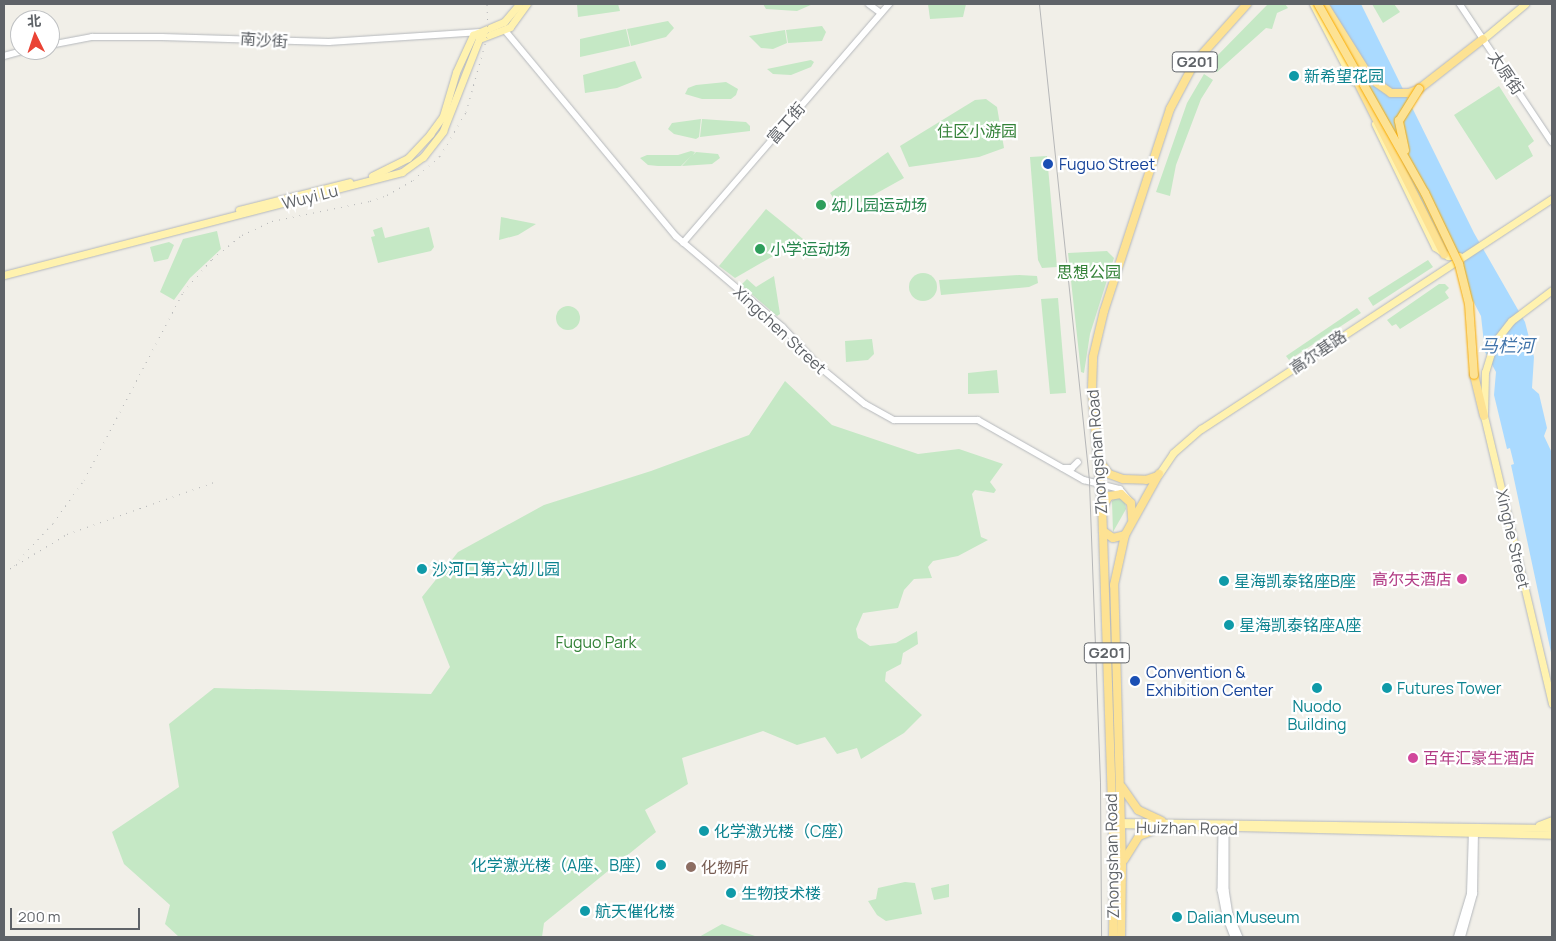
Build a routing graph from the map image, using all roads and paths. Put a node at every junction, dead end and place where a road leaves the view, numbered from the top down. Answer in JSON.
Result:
{"nodes":[{"id":1,"x":519,"y":4,"type":"edge"},
{"id":2,"x":527,"y":4,"type":"edge"},
{"id":3,"x":869,"y":4,"type":"edge"},
{"id":4,"x":888,"y":4,"type":"edge"},
{"id":5,"x":1247,"y":4,"type":"edge"},
{"id":6,"x":1313,"y":4,"type":"edge"},
{"id":7,"x":1318,"y":4,"type":"edge"},
{"id":8,"x":1324,"y":4,"type":"edge"},
{"id":9,"x":1460,"y":4,"type":"edge"},
{"id":10,"x":1525,"y":4,"type":"edge"},
{"id":11,"x":881,"y":13,"type":"junction"},
{"id":12,"x":1333,"y":28,"type":"junction"},
{"id":13,"x":505,"y":30,"type":"junction"},
{"id":14,"x":478,"y":31,"type":"junction"},
{"id":15,"x":488,"y":33,"type":"junction"},
{"id":16,"x":1483,"y":39,"type":"junction"},
{"id":17,"x":60,"y":43,"type":"edge"},
{"id":18,"x":1419,"y":89,"type":"junction"},
{"id":19,"x":1552,"y":142,"type":"edge"},
{"id":20,"x":1552,"y":198,"type":"edge"},
{"id":21,"x":683,"y":243,"type":"junction"},
{"id":22,"x":1444,"y":254,"type":"junction"},
{"id":23,"x":1466,"y":254,"type":"junction"},
{"id":24,"x":4,"y":270,"type":"edge"},
{"id":25,"x":4,"y":275,"type":"edge"},
{"id":26,"x":1466,"y":288,"type":"junction"},
{"id":27,"x":1552,"y":290,"type":"edge"},
{"id":28,"x":1484,"y":416,"type":"junction"},
{"id":29,"x":1098,"y":458,"type":"junction"},
{"id":30,"x":1078,"y":462,"type":"dead end"},
{"id":31,"x":1063,"y":468,"type":"junction"},
{"id":32,"x":1159,"y":474,"type":"junction"},
{"id":33,"x":1097,"y":484,"type":"junction"},
{"id":34,"x":1131,"y":503,"type":"junction"},
{"id":35,"x":1102,"y":509,"type":"junction"},
{"id":36,"x":1132,"y":521,"type":"junction"},
{"id":37,"x":1103,"y":531,"type":"junction"},
{"id":38,"x":1126,"y":535,"type":"junction"},
{"id":39,"x":1552,"y":704,"type":"edge"},
{"id":40,"x":1120,"y":780,"type":"junction"},
{"id":41,"x":1552,"y":820,"type":"edge"},
{"id":42,"x":1112,"y":823,"type":"junction"},
{"id":43,"x":1121,"y":823,"type":"junction"},
{"id":44,"x":1162,"y":824,"type":"junction"},
{"id":45,"x":1225,"y":826,"type":"junction"},
{"id":46,"x":1530,"y":827,"type":"junction"},
{"id":47,"x":1552,"y":828,"type":"edge"},
{"id":48,"x":1473,"y":831,"type":"junction"},
{"id":49,"x":1552,"y":835,"type":"edge"},
{"id":50,"x":1122,"y":864,"type":"junction"},
{"id":51,"x":1113,"y":937,"type":"edge"},
{"id":52,"x":1121,"y":937,"type":"edge"},
{"id":53,"x":1234,"y":937,"type":"edge"},
{"id":54,"x":1240,"y":937,"type":"edge"},
{"id":55,"x":1457,"y":937,"type":"edge"},
{"id":56,"x":1462,"y":937,"type":"edge"}],
"edges":[{"from":1,"to":14,"type":"main road"},
{"from":2,"to":13,"type":"main road"},
{"from":3,"to":11,"type":"street"},
{"from":4,"to":11,"type":"street","name":"富工街"},
{"from":5,"to":29,"type":"highway","name":"Zhongshan Road","number":"G201"},
{"from":6,"to":22,"type":"main road"},
{"from":7,"to":12,"type":"highway","bridge":true},
{"from":8,"to":18,"type":"highway"},
{"from":9,"to":16,"type":"street","name":"太原街"},
{"from":10,"to":16,"type":"main road"},
{"from":11,"to":21,"type":"street","name":"富工街"},
{"from":12,"to":22,"type":"highway","bridge":true},
{"from":12,"to":26,"type":"highway","bridge":true},
{"from":13,"to":15,"type":"main road"},
{"from":13,"to":21,"type":"street","name":"Xingchen Street"},
{"from":14,"to":15,"type":"street","name":"南沙街"},
{"from":14,"to":17,"type":"street","name":"南沙街"},
{"from":14,"to":24,"type":"main road","name":"Wuyi Lu"},
{"from":15,"to":25,"type":"main road","name":"Wuyi Lu"},
{"from":16,"to":18,"type":"highway"},
{"from":16,"to":19,"type":"street","name":"太原街"},
{"from":18,"to":26,"type":"highway","bridge":true},
{"from":20,"to":23,"type":"main road","name":"高尔基路"},
{"from":21,"to":31,"type":"street","name":"Xingchen Street"},
{"from":22,"to":23,"type":"main road"},
{"from":23,"to":32,"type":"main road","name":"高尔基路"},
{"from":26,"to":28,"type":"highway","bridge":true},
{"from":27,"to":28,"type":"main road","name":"Xinghe Street"},
{"from":28,"to":39,"type":"main road","name":"Xinghe Street"},
{"from":29,"to":32,"type":"highway"},
{"from":29,"to":33,"type":"highway","name":"Zhongshan Road","number":"G201"},
{"from":30,"to":31,"type":"street"},
{"from":31,"to":33,"type":"street","name":"Xingchen Street"},
{"from":32,"to":36,"type":"highway","name":"Zhongshan Road","number":"G201"},
{"from":33,"to":34,"type":"street","name":"Xingchen Street"},
{"from":33,"to":35,"type":"highway","name":"Zhongshan Road","number":"G201"},
{"from":34,"to":35,"type":"highway"},
{"from":34,"to":36,"type":"highway"},
{"from":35,"to":37,"type":"highway","name":"Zhongshan Road","number":"G201"},
{"from":36,"to":38,"type":"highway","name":"Zhongshan Road","number":"G201"},
{"from":37,"to":38,"type":"highway"},
{"from":37,"to":42,"type":"highway","name":"Zhongshan Road","number":"G201"},
{"from":38,"to":40,"type":"highway","name":"Zhongshan Road","number":"G201"},
{"from":40,"to":43,"type":"highway","name":"Zhongshan Road","number":"G201"},
{"from":40,"to":44,"type":"highway"},
{"from":41,"to":46,"type":"main road"},
{"from":42,"to":43,"type":"main road","name":"Huizhan Road"},
{"from":42,"to":51,"type":"highway","name":"Zhongshan Road","number":"G201"},
{"from":43,"to":44,"type":"main road","name":"Huizhan Road"},
{"from":43,"to":50,"type":"highway","name":"Zhongshan Road","number":"G201"},
{"from":44,"to":45,"type":"main road","name":"Huizhan Road"},
{"from":44,"to":50,"type":"highway"},
{"from":45,"to":48,"type":"main road","name":"Huizhan Road"},
{"from":45,"to":53,"type":"street"},
{"from":45,"to":54,"type":"street"},
{"from":46,"to":47,"type":"main road","name":"Huizhan Road"},
{"from":46,"to":48,"type":"main road","name":"Huizhan Road"},
{"from":48,"to":49,"type":"main road","name":"Huizhan Road"},
{"from":48,"to":55,"type":"street"},
{"from":48,"to":56,"type":"street"},
{"from":50,"to":52,"type":"highway","name":"Zhongshan Road","number":"G201"}]}
